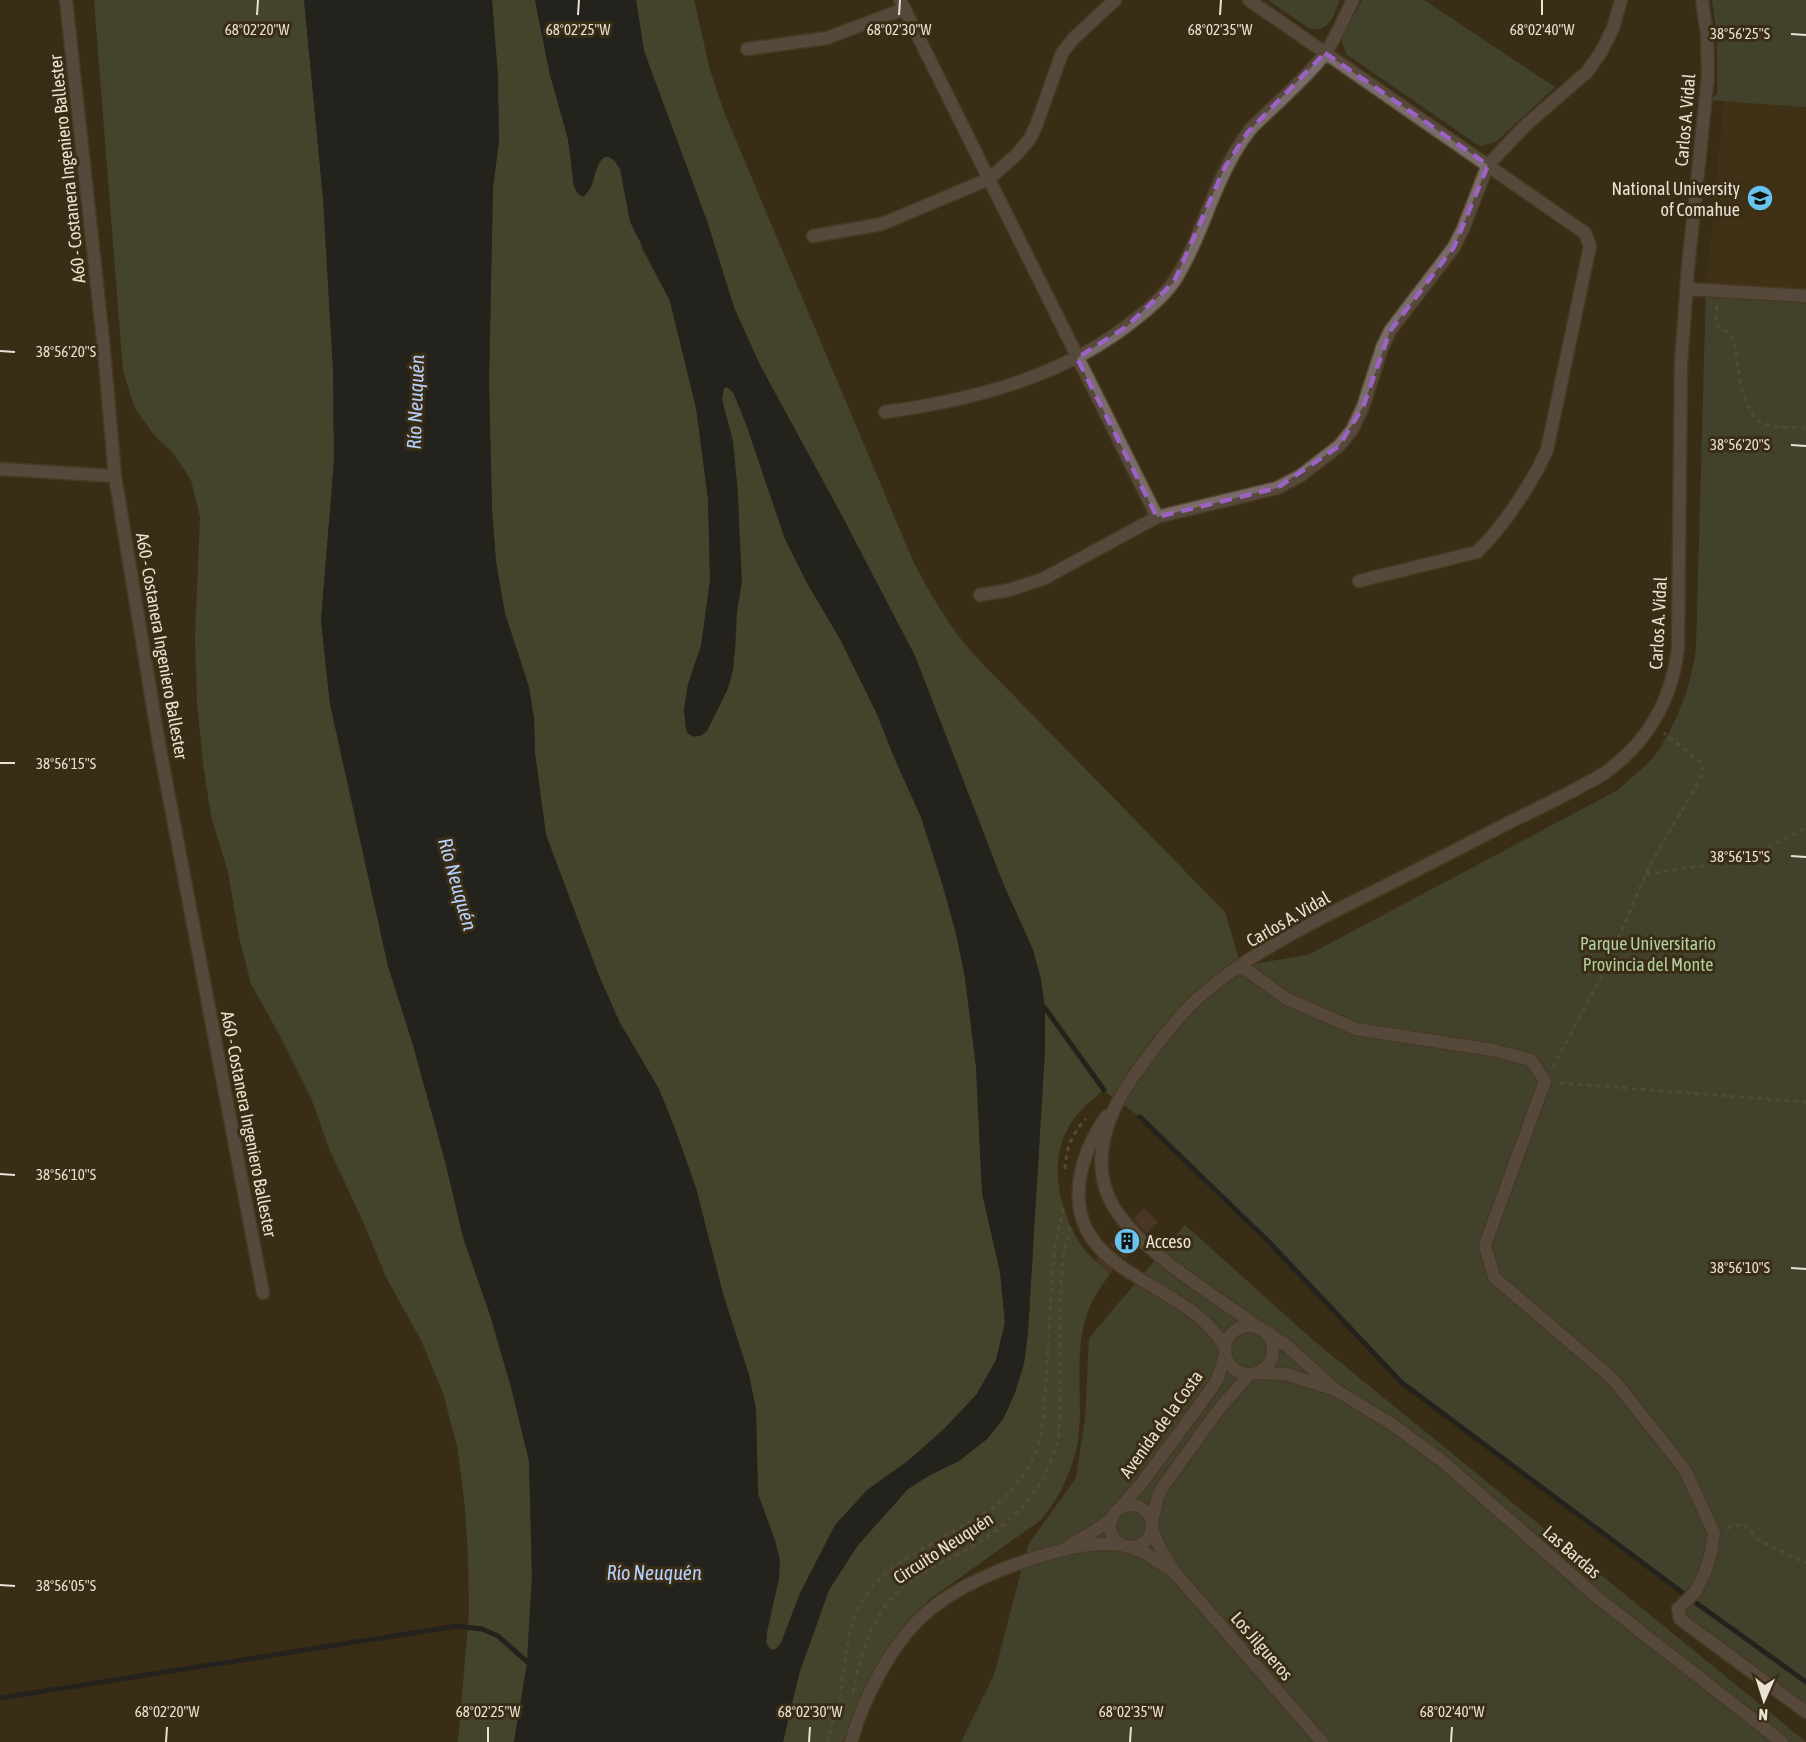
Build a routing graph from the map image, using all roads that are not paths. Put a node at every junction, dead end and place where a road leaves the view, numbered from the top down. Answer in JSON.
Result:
{"nodes":[{"id":1,"x":66,"y":0,"type":"edge"},
{"id":2,"x":1115,"y":0,"type":"edge"},
{"id":3,"x":1249,"y":0,"type":"edge"},
{"id":4,"x":1353,"y":0,"type":"edge"},
{"id":5,"x":1621,"y":0,"type":"edge"},
{"id":6,"x":1702,"y":0,"type":"edge"},
{"id":7,"x":902,"y":4,"type":"edge"},
{"id":8,"x":747,"y":49,"type":"dead end"},
{"id":9,"x":1325,"y":53,"type":"junction"},
{"id":10,"x":1488,"y":165,"type":"junction"},
{"id":11,"x":988,"y":179,"type":"junction"},
{"id":12,"x":813,"y":236,"type":"dead end"},
{"id":13,"x":1686,"y":289,"type":"junction"},
{"id":14,"x":1806,"y":296,"type":"edge"},
{"id":15,"x":1077,"y":358,"type":"junction"},
{"id":16,"x":885,"y":412,"type":"dead end"},
{"id":17,"x":0,"y":470,"type":"edge"},
{"id":18,"x":115,"y":476,"type":"junction"},
{"id":19,"x":1157,"y":517,"type":"junction"},
{"id":20,"x":1359,"y":581,"type":"dead end"},
{"id":21,"x":980,"y":596,"type":"dead end"},
{"id":22,"x":1241,"y":966,"type":"junction"},
{"id":23,"x":1118,"y":1101,"type":"junction"},
{"id":24,"x":263,"y":1293,"type":"dead end"},
{"id":25,"x":1264,"y":1330,"type":"junction"},
{"id":26,"x":1225,"y":1352,"type":"junction"},
{"id":27,"x":1254,"y":1374,"type":"junction"},
{"id":28,"x":1336,"y":1390,"type":"junction"},
{"id":29,"x":1115,"y":1514,"type":"junction"},
{"id":30,"x":1152,"y":1525,"type":"junction"},
{"id":31,"x":1126,"y":1546,"type":"junction"},
{"id":32,"x":1053,"y":1552,"type":"junction"},
{"id":33,"x":1175,"y":1573,"type":"junction"},
{"id":34,"x":1806,"y":1712,"type":"edge"},
{"id":35,"x":851,"y":1742,"type":"edge"},
{"id":36,"x":1322,"y":1742,"type":"edge"},
{"id":37,"x":1782,"y":1742,"type":"edge"}],
"edges":[{"from":1,"to":18,"type":"street","name":"A60 - Costanera Ingeniero Ballester"},
{"from":2,"to":11,"type":"street"},
{"from":3,"to":9,"type":"street"},
{"from":4,"to":9,"type":"street"},
{"from":5,"to":10,"type":"street"},
{"from":6,"to":13,"type":"street","name":"Carlos A. Vidal"},
{"from":7,"to":8,"type":"street"},
{"from":7,"to":11,"type":"street"},
{"from":9,"to":10,"type":"street"},
{"from":9,"to":15,"type":"street"},
{"from":10,"to":19,"type":"street"},
{"from":10,"to":20,"type":"street"},
{"from":11,"to":12,"type":"street"},
{"from":11,"to":15,"type":"street"},
{"from":13,"to":14,"type":"street"},
{"from":13,"to":22,"type":"street","name":"Carlos A. Vidal"},
{"from":15,"to":16,"type":"street"},
{"from":15,"to":19,"type":"street"},
{"from":17,"to":18,"type":"street"},
{"from":18,"to":24,"type":"street","name":"A60 - Costanera Ingeniero Ballester"},
{"from":19,"to":21,"type":"street"},
{"from":22,"to":23,"type":"street","name":"Carlos A. Vidal"},
{"from":22,"to":34,"type":"street"},
{"from":23,"to":25,"type":"street","name":"Las Bardas"},
{"from":23,"to":26,"type":"street"},
{"from":25,"to":26,"type":"street"},
{"from":25,"to":27,"type":"street"},
{"from":25,"to":28,"type":"street","name":"Las Bardas"},
{"from":26,"to":27,"type":"street"},
{"from":26,"to":29,"type":"street","name":"Avenida de la Costa"},
{"from":27,"to":28,"type":"street","name":"Las Bardas"},
{"from":27,"to":30,"type":"street"},
{"from":28,"to":37,"type":"street","name":"Las Bardas"},
{"from":29,"to":30,"type":"street","name":"Avenida de la Costa"},
{"from":29,"to":31,"type":"street"},
{"from":29,"to":32,"type":"street","name":"Avenida de la Costa"},
{"from":30,"to":31,"type":"street"},
{"from":30,"to":33,"type":"street","name":"Los Jilgueros"},
{"from":31,"to":32,"type":"street","name":"Avenida de la Costa"},
{"from":31,"to":33,"type":"street","name":"Los Jilgueros"},
{"from":32,"to":35,"type":"street","name":"Avenida de la Costa"},
{"from":33,"to":36,"type":"street","name":"Los Jilgueros"}]}
